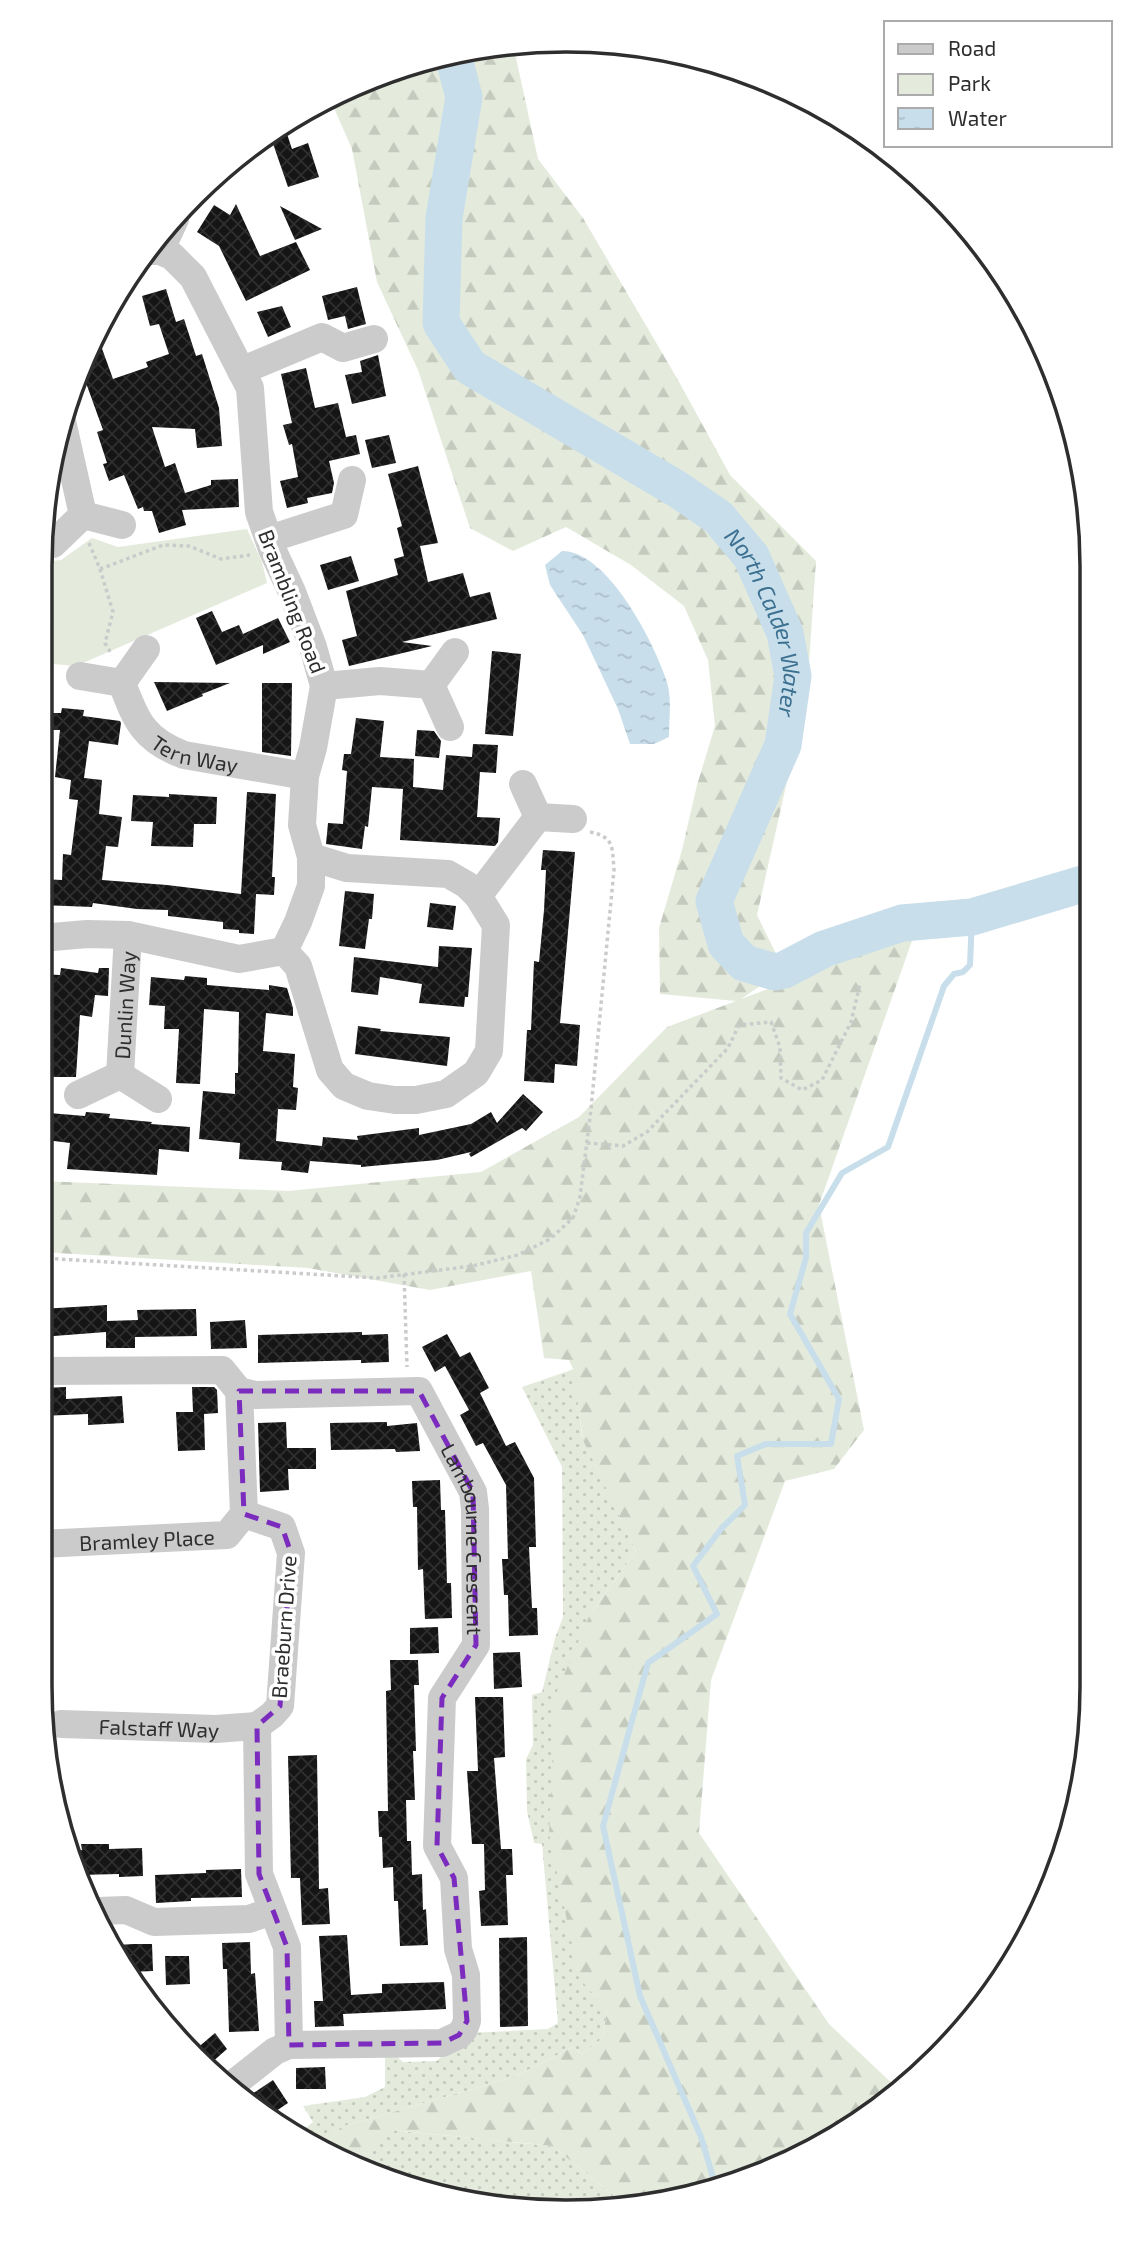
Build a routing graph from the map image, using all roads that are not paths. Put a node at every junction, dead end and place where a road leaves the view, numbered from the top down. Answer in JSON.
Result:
{"nodes":[{"id":1,"x":160,"y":253,"type":"edge"},
{"id":2,"x":374,"y":339,"type":"dead end"},
{"id":3,"x":241,"y":371,"type":"junction"},
{"id":4,"x":67,"y":444,"type":"edge"},
{"id":5,"x":352,"y":481,"type":"dead end"},
{"id":6,"x":83,"y":515,"type":"junction"},
{"id":7,"x":122,"y":525,"type":"dead end"},
{"id":8,"x":53,"y":544,"type":"dead end"},
{"id":9,"x":270,"y":544,"type":"junction"},
{"id":10,"x":146,"y":649,"type":"dead end"},
{"id":11,"x":455,"y":652,"type":"dead end"},
{"id":12,"x":80,"y":676,"type":"dead end"},
{"id":13,"x":122,"y":683,"type":"junction"},
{"id":14,"x":431,"y":685,"type":"junction"},
{"id":15,"x":324,"y":686,"type":"junction"},
{"id":16,"x":450,"y":727,"type":"dead end"},
{"id":17,"x":304,"y":776,"type":"junction"},
{"id":18,"x":523,"y":784,"type":"dead end"},
{"id":19,"x":538,"y":817,"type":"junction"},
{"id":20,"x":573,"y":819,"type":"road end"},
{"id":21,"x":311,"y":857,"type":"junction"},
{"id":22,"x":478,"y":896,"type":"junction"},
{"id":23,"x":128,"y":935,"type":"junction"},
{"id":24,"x":52,"y":937,"type":"edge"},
{"id":25,"x":284,"y":951,"type":"junction"},
{"id":26,"x":120,"y":1075,"type":"junction"},
{"id":27,"x":78,"y":1095,"type":"dead end"},
{"id":28,"x":158,"y":1099,"type":"dead end"},
{"id":29,"x":52,"y":1371,"type":"edge"},
{"id":30,"x":239,"y":1391,"type":"junction"},
{"id":31,"x":244,"y":1514,"type":"junction"},
{"id":32,"x":52,"y":1543,"type":"edge"},
{"id":33,"x":61,"y":1724,"type":"dead end"},
{"id":34,"x":257,"y":1726,"type":"junction"},
{"id":35,"x":105,"y":1911,"type":"edge"},
{"id":36,"x":272,"y":1911,"type":"junction"},
{"id":37,"x":289,"y":2045,"type":"junction"},
{"id":38,"x":237,"y":2081,"type":"edge"}],
"edges":[{"from":1,"to":3,"type":"street","name":"Brambling Road"},
{"from":2,"to":3,"type":"street"},
{"from":3,"to":9,"type":"street","name":"Brambling Road"},
{"from":4,"to":6,"type":"street"},
{"from":5,"to":9,"type":"street"},
{"from":6,"to":7,"type":"street"},
{"from":6,"to":8,"type":"street"},
{"from":9,"to":15,"type":"street","name":"Brambling Road"},
{"from":10,"to":13,"type":"street"},
{"from":11,"to":14,"type":"street"},
{"from":12,"to":13,"type":"street"},
{"from":13,"to":17,"type":"street","name":"Tern Way"},
{"from":14,"to":15,"type":"street"},
{"from":14,"to":16,"type":"street"},
{"from":15,"to":17,"type":"street","name":"Brambling Road"},
{"from":17,"to":21,"type":"street","name":"Brambling Road"},
{"from":18,"to":19,"type":"street"},
{"from":19,"to":20,"type":"street"},
{"from":19,"to":22,"type":"street"},
{"from":21,"to":22,"type":"street"},
{"from":21,"to":25,"type":"street","name":"Brambling Road"},
{"from":22,"to":25,"type":"street"},
{"from":23,"to":24,"type":"street"},
{"from":23,"to":25,"type":"street"},
{"from":23,"to":26,"type":"street","name":"Dunlin Way"},
{"from":26,"to":27,"type":"street","name":"Dunlin Way"},
{"from":26,"to":28,"type":"street","name":"Dunlin Way"},
{"from":29,"to":30,"type":"street"},
{"from":30,"to":31,"type":"street"},
{"from":30,"to":37,"type":"street","name":"Lambourne Crescent"},
{"from":31,"to":32,"type":"street","name":"Bramley Place"},
{"from":31,"to":34,"type":"street","name":"Braeburn Drive"},
{"from":33,"to":34,"type":"street","name":"Falstaff Way"},
{"from":34,"to":36,"type":"street","name":"Braeburn Drive"},
{"from":35,"to":36,"type":"street"},
{"from":36,"to":37,"type":"street","name":"Braeburn Drive"},
{"from":37,"to":38,"type":"street"}]}
